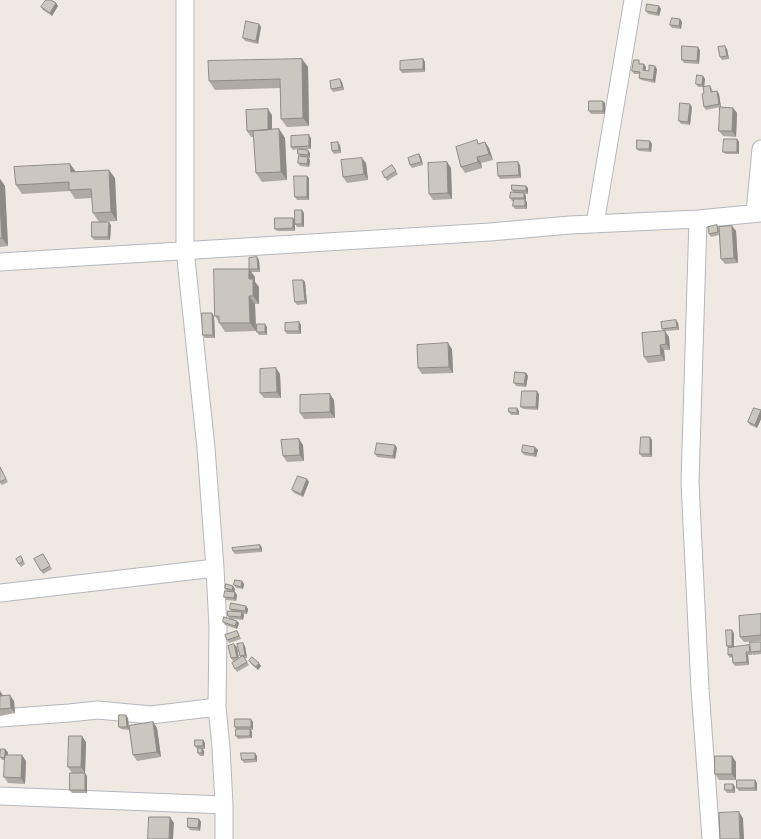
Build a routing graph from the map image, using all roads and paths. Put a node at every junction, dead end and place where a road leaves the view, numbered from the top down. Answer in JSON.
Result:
{"nodes":[{"id":1,"x":185,"y":0,"type":"edge"},
{"id":2,"x":633,"y":0,"type":"edge"},
{"id":3,"x":761,"y":149,"type":"edge"},
{"id":4,"x":758,"y":213,"type":"edge"},
{"id":5,"x":698,"y":219,"type":"junction"},
{"id":6,"x":595,"y":224,"type":"junction"},
{"id":7,"x":185,"y":250,"type":"junction"},
{"id":8,"x":0,"y":262,"type":"edge"},
{"id":9,"x":215,"y":568,"type":"junction"},
{"id":10,"x":0,"y":593,"type":"edge"},
{"id":11,"x":218,"y":707,"type":"junction"},
{"id":12,"x":0,"y":718,"type":"edge"},
{"id":13,"x":0,"y":796,"type":"edge"},
{"id":14,"x":224,"y":806,"type":"junction"},
{"id":15,"x":224,"y":839,"type":"edge"},
{"id":16,"x":711,"y":839,"type":"edge"}],
"edges":[{"from":1,"to":7,"type":"street"},
{"from":2,"to":6,"type":"street"},
{"from":3,"to":4,"type":"street"},
{"from":4,"to":5,"type":"street"},
{"from":5,"to":6,"type":"street"},
{"from":5,"to":16,"type":"street"},
{"from":6,"to":7,"type":"street"},
{"from":7,"to":8,"type":"street"},
{"from":7,"to":9,"type":"street"},
{"from":9,"to":10,"type":"street"},
{"from":9,"to":11,"type":"street"},
{"from":11,"to":12,"type":"street"},
{"from":11,"to":14,"type":"street"},
{"from":13,"to":14,"type":"street"},
{"from":14,"to":15,"type":"street"}]}
